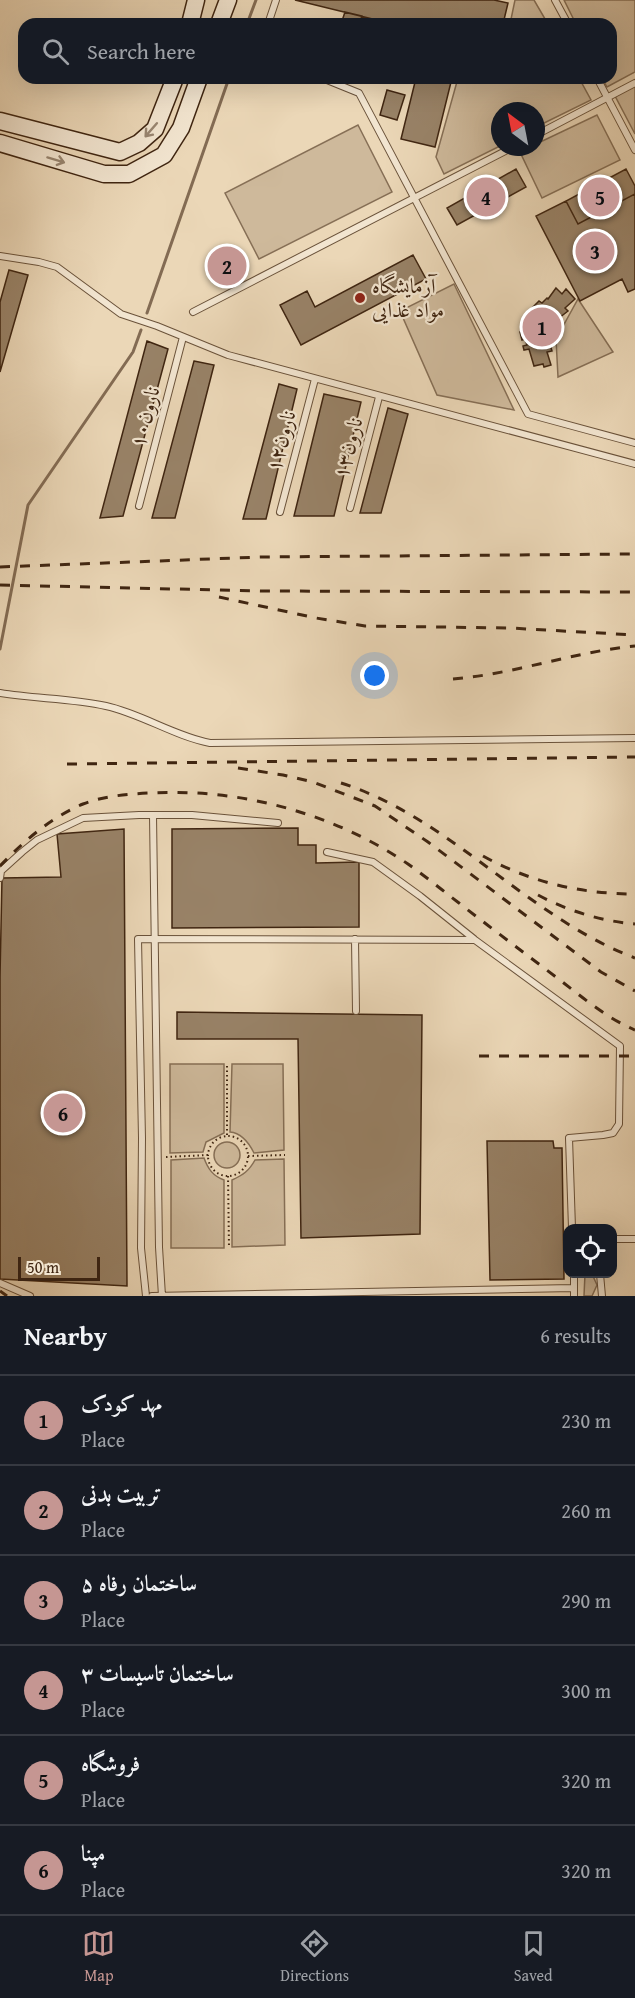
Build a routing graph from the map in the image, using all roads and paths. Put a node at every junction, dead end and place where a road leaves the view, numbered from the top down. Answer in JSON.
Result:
{"nodes":[{"id":1,"x":196,"y":0,"type":"edge"},
{"id":2,"x":228,"y":0,"type":"edge"},
{"id":3,"x":276,"y":0,"type":"edge"},
{"id":4,"x":555,"y":0,"type":"edge"},
{"id":5,"x":192,"y":18,"type":"edge"},
{"id":6,"x":221,"y":18,"type":"edge"},
{"id":7,"x":270,"y":18,"type":"edge"},
{"id":8,"x":565,"y":18,"type":"edge"},
{"id":9,"x":635,"y":83,"type":"edge"},
{"id":10,"x":174,"y":84,"type":"edge"},
{"id":11,"x":197,"y":84,"type":"edge"},
{"id":12,"x":337,"y":84,"type":"edge"},
{"id":13,"x":600,"y":84,"type":"edge"},
{"id":14,"x":608,"y":98,"type":"junction"},
{"id":15,"x":0,"y":121,"type":"edge"},
{"id":16,"x":545,"y":130,"type":"edge"},
{"id":17,"x":0,"y":143,"type":"edge"},
{"id":18,"x":635,"y":150,"type":"edge"},
{"id":19,"x":496,"y":156,"type":"edge"},
{"id":20,"x":415,"y":198,"type":"junction"},
{"id":21,"x":0,"y":256,"type":"edge"},
{"id":22,"x":193,"y":312,"type":"dead end"},
{"id":23,"x":183,"y":337,"type":"junction"},
{"id":24,"x":315,"y":379,"type":"junction"},
{"id":25,"x":379,"y":396,"type":"junction"},
{"id":26,"x":635,"y":443,"type":"edge"},
{"id":27,"x":635,"y":464,"type":"edge"},
{"id":28,"x":139,"y":506,"type":"dead end"},
{"id":29,"x":350,"y":508,"type":"dead end"},
{"id":30,"x":280,"y":512,"type":"dead end"},
{"id":31,"x":0,"y":693,"type":"edge"},
{"id":32,"x":635,"y":738,"type":"edge"},
{"id":33,"x":153,"y":815,"type":"junction"},
{"id":34,"x":278,"y":823,"type":"dead end"},
{"id":35,"x":327,"y":852,"type":"dead end"},
{"id":36,"x":0,"y":878,"type":"edge"},
{"id":37,"x":155,"y":939,"type":"junction"},
{"id":38,"x":355,"y":939,"type":"junction"},
{"id":39,"x":475,"y":940,"type":"junction"},
{"id":40,"x":356,"y":1011,"type":"dead end"},
{"id":41,"x":227,"y":1065,"type":"dead end"},
{"id":42,"x":227,"y":1136,"type":"junction"},
{"id":43,"x":208,"y":1155,"type":"junction"},
{"id":44,"x":285,"y":1155,"type":"dead end"},
{"id":45,"x":248,"y":1156,"type":"junction"},
{"id":46,"x":158,"y":1157,"type":"junction"},
{"id":47,"x":228,"y":1176,"type":"junction"},
{"id":48,"x":573,"y":1224,"type":"edge"},
{"id":49,"x":617,"y":1239,"type":"edge"},
{"id":50,"x":635,"y":1239,"type":"edge"},
{"id":51,"x":229,"y":1246,"type":"dead end"},
{"id":52,"x":574,"y":1278,"type":"edge"},
{"id":53,"x":600,"y":1278,"type":"edge"},
{"id":54,"x":0,"y":1283,"type":"edge"},
{"id":55,"x":573,"y":1288,"type":"junction"},
{"id":56,"x":162,"y":1295,"type":"edge"},
{"id":57,"x":294,"y":1295,"type":"edge"},
{"id":58,"x":30,"y":1296,"type":"edge"},
{"id":59,"x":146,"y":1296,"type":"edge"},
{"id":60,"x":152,"y":1296,"type":"edge"},
{"id":61,"x":574,"y":1296,"type":"edge"},
{"id":62,"x":602,"y":1296,"type":"edge"}],
"edges":[{"from":1,"to":5,"type":"main road"},
{"from":2,"to":6,"type":"main road"},
{"from":3,"to":7,"type":"lane"},
{"from":4,"to":8,"type":"lane"},
{"from":9,"to":14,"type":"lane"},
{"from":10,"to":15,"type":"main road","one_way":true},
{"from":17,"to":11,"type":"main road","one_way":true},
{"from":12,"to":20,"type":"lane"},
{"from":13,"to":14,"type":"lane"},
{"from":14,"to":16,"type":"lane"},
{"from":14,"to":18,"type":"lane"},
{"from":19,"to":20,"type":"lane"},
{"from":20,"to":22,"type":"lane"},
{"from":20,"to":26,"type":"lane"},
{"from":21,"to":23,"type":"lane"},
{"from":23,"to":24,"type":"lane"},
{"from":23,"to":28,"type":"lane","name":"نارون۱۰"},
{"from":24,"to":25,"type":"lane"},
{"from":24,"to":30,"type":"lane","name":"نارون۱۲"},
{"from":25,"to":27,"type":"lane"},
{"from":25,"to":29,"type":"lane","name":"نارون۱۳"},
{"from":31,"to":32,"type":"lane"},
{"from":33,"to":34,"type":"lane"},
{"from":33,"to":36,"type":"lane"},
{"from":33,"to":37,"type":"lane"},
{"from":35,"to":39,"type":"lane"},
{"from":37,"to":38,"type":"lane"},
{"from":37,"to":46,"type":"lane"},
{"from":37,"to":59,"type":"lane"},
{"from":38,"to":39,"type":"lane"},
{"from":38,"to":40,"type":"lane"},
{"from":39,"to":48,"type":"lane"},
{"from":41,"to":42,"type":"path"},
{"from":42,"to":43,"type":"path"},
{"from":42,"to":45,"type":"path"},
{"from":43,"to":46,"type":"path"},
{"from":43,"to":47,"type":"path"},
{"from":44,"to":45,"type":"path"},
{"from":45,"to":47,"type":"path"},
{"from":46,"to":56,"type":"lane"},
{"from":47,"to":51,"type":"path"},
{"from":49,"to":50,"type":"lane"},
{"from":52,"to":55,"type":"lane"},
{"from":53,"to":62,"type":"lane"},
{"from":54,"to":58,"type":"lane"},
{"from":55,"to":57,"type":"lane"},
{"from":55,"to":61,"type":"lane"},
{"from":56,"to":57,"type":"lane"},
{"from":56,"to":60,"type":"lane"}]}
